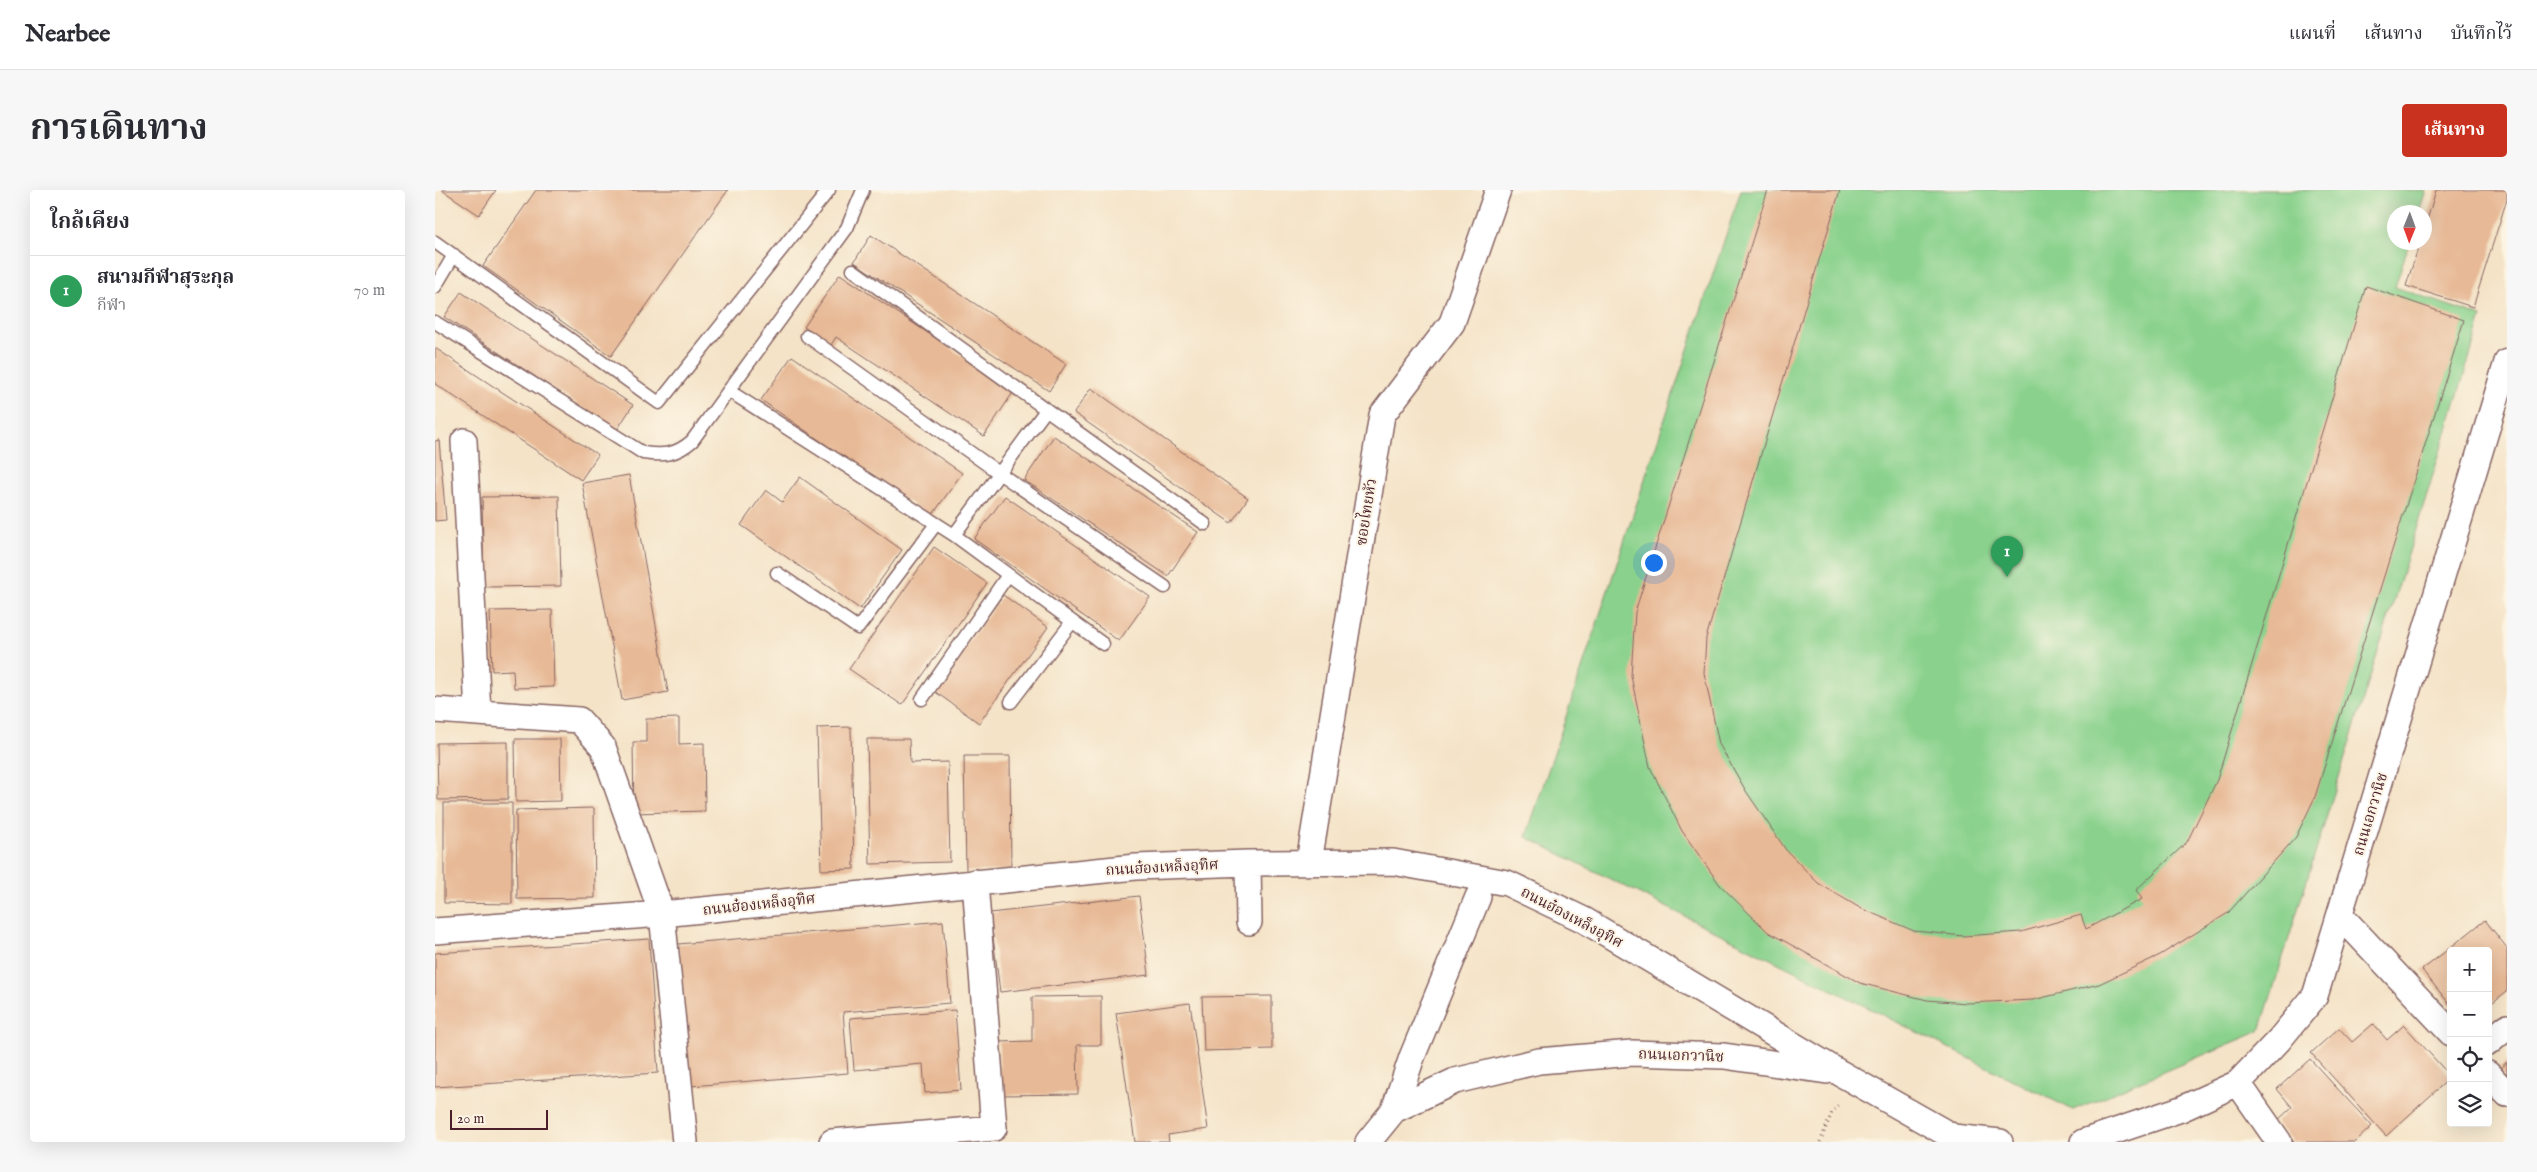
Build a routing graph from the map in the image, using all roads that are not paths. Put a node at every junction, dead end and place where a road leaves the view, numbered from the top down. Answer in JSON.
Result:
{"nodes":[{"id":1,"x":829,"y":190,"type":"edge"},
{"id":2,"x":863,"y":190,"type":"edge"},
{"id":3,"x":1497,"y":190,"type":"edge"},
{"id":4,"x":435,"y":242,"type":"edge"},
{"id":5,"x":454,"y":255,"type":"junction"},
{"id":6,"x":853,"y":270,"type":"dead end"},
{"id":7,"x":435,"y":287,"type":"edge"},
{"id":8,"x":435,"y":322,"type":"edge"},
{"id":9,"x":807,"y":336,"type":"dead end"},
{"id":10,"x":2507,"y":362,"type":"edge"},
{"id":11,"x":729,"y":391,"type":"junction"},
{"id":12,"x":1046,"y":410,"type":"junction"},
{"id":13,"x":464,"y":441,"type":"dead end"},
{"id":14,"x":999,"y":473,"type":"junction"},
{"id":15,"x":935,"y":524,"type":"junction"},
{"id":16,"x":1205,"y":524,"type":"dead end"},
{"id":17,"x":954,"y":536,"type":"junction"},
{"id":18,"x":777,"y":572,"type":"dead end"},
{"id":19,"x":1008,"y":576,"type":"junction"},
{"id":20,"x":1165,"y":587,"type":"dead end"},
{"id":21,"x":1072,"y":622,"type":"junction"},
{"id":22,"x":1103,"y":644,"type":"dead end"},
{"id":23,"x":922,"y":699,"type":"dead end"},
{"id":24,"x":1011,"y":702,"type":"dead end"},
{"id":25,"x":435,"y":710,"type":"edge"},
{"id":26,"x":478,"y":713,"type":"junction"},
{"id":27,"x":1309,"y":862,"type":"junction"},
{"id":28,"x":1248,"y":863,"type":"junction"},
{"id":29,"x":1446,"y":872,"type":"junction"},
{"id":30,"x":975,"y":882,"type":"junction"},
{"id":31,"x":1517,"y":888,"type":"junction"},
{"id":32,"x":1478,"y":897,"type":"junction"},
{"id":33,"x":662,"y":914,"type":"junction"},
{"id":34,"x":2340,"y":915,"type":"junction"},
{"id":35,"x":1249,"y":922,"type":"dead end"},
{"id":36,"x":435,"y":931,"type":"edge"},
{"id":37,"x":1741,"y":1014,"type":"junction"},
{"id":38,"x":2507,"y":1027,"type":"edge"},
{"id":39,"x":2447,"y":1029,"type":"edge"},
{"id":40,"x":2492,"y":1040,"type":"edge"},
{"id":41,"x":1415,"y":1050,"type":"junction"},
{"id":42,"x":1724,"y":1056,"type":"junction"},
{"id":43,"x":1840,"y":1073,"type":"junction"},
{"id":44,"x":2492,"y":1078,"type":"edge"},
{"id":45,"x":1455,"y":1080,"type":"junction"},
{"id":46,"x":2238,"y":1083,"type":"junction"},
{"id":47,"x":2507,"y":1094,"type":"edge"},
{"id":48,"x":1394,"y":1110,"type":"junction"},
{"id":49,"x":2115,"y":1137,"type":"edge"},
{"id":50,"x":685,"y":1142,"type":"edge"},
{"id":51,"x":832,"y":1142,"type":"edge"},
{"id":52,"x":1368,"y":1142,"type":"edge"},
{"id":53,"x":2000,"y":1142,"type":"edge"},
{"id":54,"x":2083,"y":1142,"type":"edge"},
{"id":55,"x":2279,"y":1142,"type":"edge"}],
"edges":[{"from":1,"to":5,"type":"lane"},
{"from":2,"to":11,"type":"lane"},
{"from":3,"to":27,"type":"street","name":"ซอยไทยหัว"},
{"from":4,"to":5,"type":"lane"},
{"from":5,"to":7,"type":"lane"},
{"from":6,"to":12,"type":"lane"},
{"from":8,"to":11,"type":"lane"},
{"from":9,"to":14,"type":"lane"},
{"from":10,"to":34,"type":"street","name":"ถนนเอกวานิช"},
{"from":11,"to":15,"type":"lane"},
{"from":12,"to":14,"type":"lane"},
{"from":12,"to":16,"type":"lane"},
{"from":13,"to":26,"type":"street"},
{"from":14,"to":17,"type":"lane"},
{"from":14,"to":20,"type":"lane"},
{"from":15,"to":17,"type":"lane"},
{"from":15,"to":18,"type":"lane"},
{"from":17,"to":19,"type":"lane"},
{"from":19,"to":21,"type":"lane"},
{"from":19,"to":23,"type":"lane"},
{"from":21,"to":22,"type":"lane"},
{"from":21,"to":24,"type":"lane"},
{"from":25,"to":26,"type":"street"},
{"from":26,"to":33,"type":"street"},
{"from":27,"to":28,"type":"street","name":"ถนนฮ๋องเหล็งอุทิศ"},
{"from":27,"to":29,"type":"street","name":"ถนนฮ๋องเหล็งอุทิศ"},
{"from":28,"to":30,"type":"street","name":"ถนนฮ๋องเหล็งอุทิศ"},
{"from":28,"to":35,"type":"street"},
{"from":29,"to":31,"type":"street","name":"ถนนฮ๋องเหล็งอุทิศ"},
{"from":29,"to":32,"type":"street"},
{"from":30,"to":33,"type":"street","name":"ถนนฮ๋องเหล็งอุทิศ"},
{"from":30,"to":51,"type":"street"},
{"from":31,"to":32,"type":"street"},
{"from":31,"to":37,"type":"street","name":"ถนนฮ๋องเหล็งอุทิศ"},
{"from":32,"to":41,"type":"street"},
{"from":33,"to":36,"type":"street","name":"ถนนฮ๋องเหล็งอุทิศ"},
{"from":33,"to":50,"type":"street"},
{"from":34,"to":39,"type":"street"},
{"from":34,"to":46,"type":"street","name":"ถนนเอกวานิช"},
{"from":37,"to":42,"type":"street"},
{"from":37,"to":43,"type":"street","name":"ถนนฮ๋องเหล็งอุทิศ"},
{"from":38,"to":40,"type":"street"},
{"from":41,"to":45,"type":"street"},
{"from":41,"to":48,"type":"street"},
{"from":42,"to":43,"type":"street","name":"ถนนเอกวานิช"},
{"from":42,"to":45,"type":"street","name":"ถนนเอกวานิช"},
{"from":43,"to":53,"type":"street","name":"ถนนเอกวานิช"},
{"from":44,"to":47,"type":"street"},
{"from":45,"to":48,"type":"street","name":"ถนนเอกวานิช"},
{"from":46,"to":49,"type":"street","name":"ถนนเอกวานิช"},
{"from":46,"to":55,"type":"street"},
{"from":48,"to":52,"type":"street","name":"ถนนเอกวานิช"},
{"from":49,"to":54,"type":"street","name":"ถนนเอกวานิช"}]}
